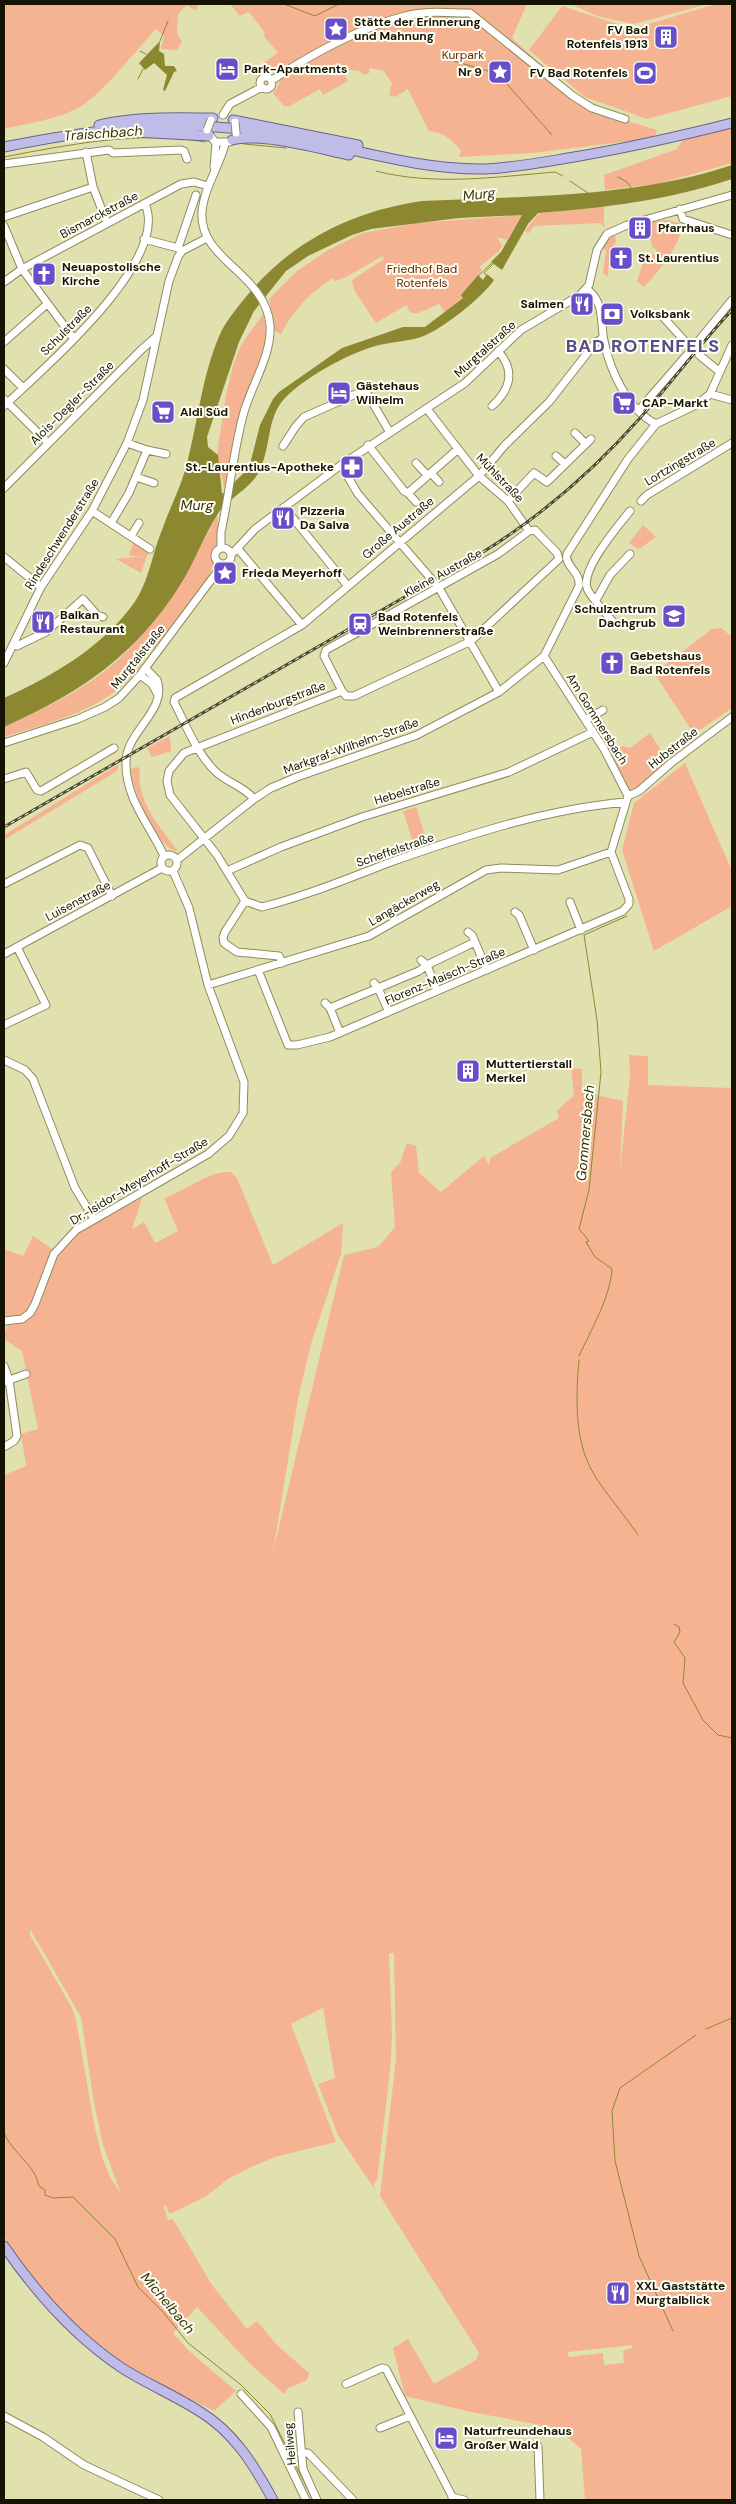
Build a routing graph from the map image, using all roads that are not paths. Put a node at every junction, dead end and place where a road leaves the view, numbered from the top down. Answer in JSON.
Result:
{"nodes":[{"id":1,"x":223,"y":115,"type":"junction"},
{"id":2,"x":212,"y":119,"type":"junction"},
{"id":3,"x":625,"y":119,"type":"dead end"},
{"id":4,"x":234,"y":121,"type":"junction"},
{"id":5,"x":732,"y":123,"type":"edge"},
{"id":6,"x":76,"y":133,"type":"junction"},
{"id":7,"x":208,"y":133,"type":"junction"},
{"id":8,"x":231,"y":139,"type":"junction"},
{"id":9,"x":216,"y":143,"type":"junction"},
{"id":10,"x":4,"y":147,"type":"edge"},
{"id":11,"x":86,"y":152,"type":"junction"},
{"id":12,"x":379,"y":156,"type":"junction"},
{"id":13,"x":187,"y":159,"type":"dead end"},
{"id":14,"x":4,"y":164,"type":"edge"},
{"id":15,"x":432,"y":166,"type":"junction"},
{"id":16,"x":209,"y":184,"type":"junction"},
{"id":17,"x":94,"y":187,"type":"junction"},
{"id":18,"x":732,"y":194,"type":"edge"},
{"id":19,"x":196,"y":195,"type":"dead end"},
{"id":20,"x":145,"y":204,"type":"junction"},
{"id":21,"x":680,"y":209,"type":"junction"},
{"id":22,"x":4,"y":217,"type":"edge"},
{"id":23,"x":107,"y":223,"type":"junction"},
{"id":24,"x":4,"y":230,"type":"edge"},
{"id":25,"x":732,"y":235,"type":"edge"},
{"id":26,"x":207,"y":238,"type":"junction"},
{"id":27,"x":144,"y":239,"type":"junction"},
{"id":28,"x":180,"y":249,"type":"junction"},
{"id":29,"x":22,"y":269,"type":"junction"},
{"id":30,"x":4,"y":282,"type":"edge"},
{"id":31,"x":587,"y":289,"type":"junction"},
{"id":32,"x":732,"y":300,"type":"edge"},
{"id":33,"x":47,"y":304,"type":"junction"},
{"id":34,"x":663,"y":317,"type":"dead end"},
{"id":35,"x":158,"y":332,"type":"junction"},
{"id":36,"x":603,"y":338,"type":"junction"},
{"id":37,"x":74,"y":339,"type":"junction"},
{"id":38,"x":4,"y":342,"type":"edge"},
{"id":39,"x":732,"y":345,"type":"edge"},
{"id":40,"x":692,"y":350,"type":"junction"},
{"id":41,"x":498,"y":351,"type":"junction"},
{"id":42,"x":699,"y":355,"type":"dead end"},
{"id":43,"x":4,"y":369,"type":"edge"},
{"id":44,"x":720,"y":372,"type":"junction"},
{"id":45,"x":23,"y":388,"type":"junction"},
{"id":46,"x":710,"y":394,"type":"junction"},
{"id":47,"x":732,"y":400,"type":"edge"},
{"id":48,"x":5,"y":403,"type":"edge"},
{"id":49,"x":492,"y":406,"type":"dead end"},
{"id":50,"x":427,"y":409,"type":"junction"},
{"id":51,"x":638,"y":410,"type":"junction"},
{"id":52,"x":656,"y":424,"type":"junction"},
{"id":53,"x":389,"y":431,"type":"junction"},
{"id":54,"x":575,"y":433,"type":"dead end"},
{"id":55,"x":48,"y":443,"type":"junction"},
{"id":56,"x":127,"y":443,"type":"junction"},
{"id":57,"x":732,"y":443,"type":"edge"},
{"id":58,"x":368,"y":445,"type":"junction"},
{"id":59,"x":283,"y":446,"type":"dead end"},
{"id":60,"x":458,"y":449,"type":"junction"},
{"id":61,"x":147,"y":450,"type":"junction"},
{"id":62,"x":166,"y":454,"type":"dead end"},
{"id":63,"x":556,"y":456,"type":"dead end"},
{"id":64,"x":416,"y":463,"type":"dead end"},
{"id":65,"x":341,"y":464,"type":"junction"},
{"id":66,"x":565,"y":464,"type":"junction"},
{"id":67,"x":429,"y":474,"type":"junction"},
{"id":68,"x":479,"y":476,"type":"junction"},
{"id":69,"x":136,"y":477,"type":"junction"},
{"id":70,"x":439,"y":482,"type":"dead end"},
{"id":71,"x":154,"y":483,"type":"dead end"},
{"id":72,"x":4,"y":488,"type":"edge"},
{"id":73,"x":408,"y":493,"type":"junction"},
{"id":74,"x":508,"y":501,"type":"junction"},
{"id":75,"x":641,"y":501,"type":"dead end"},
{"id":76,"x":416,"y":502,"type":"dead end"},
{"id":77,"x":284,"y":507,"type":"junction"},
{"id":78,"x":92,"y":511,"type":"junction"},
{"id":79,"x":630,"y":511,"type":"dead end"},
{"id":80,"x":110,"y":523,"type":"junction"},
{"id":81,"x":139,"y":523,"type":"dead end"},
{"id":82,"x":529,"y":531,"type":"junction"},
{"id":83,"x":131,"y":536,"type":"junction"},
{"id":84,"x":245,"y":540,"type":"junction"},
{"id":85,"x":400,"y":542,"type":"junction"},
{"id":86,"x":150,"y":549,"type":"dead end"},
{"id":87,"x":238,"y":549,"type":"junction"},
{"id":88,"x":227,"y":551,"type":"junction"},
{"id":89,"x":630,"y":554,"type":"dead end"},
{"id":90,"x":4,"y":557,"type":"edge"},
{"id":91,"x":562,"y":557,"type":"junction"},
{"id":92,"x":220,"y":563,"type":"junction"},
{"id":93,"x":583,"y":583,"type":"junction"},
{"id":94,"x":347,"y":585,"type":"junction"},
{"id":95,"x":41,"y":586,"type":"junction"},
{"id":96,"x":439,"y":588,"type":"junction"},
{"id":97,"x":596,"y":600,"type":"junction"},
{"id":98,"x":103,"y":617,"type":"dead end"},
{"id":99,"x":613,"y":622,"type":"dead end"},
{"id":100,"x":302,"y":624,"type":"junction"},
{"id":101,"x":471,"y":641,"type":"junction"},
{"id":102,"x":14,"y":645,"type":"junction"},
{"id":103,"x":544,"y":656,"type":"junction"},
{"id":104,"x":4,"y":663,"type":"edge"},
{"id":105,"x":146,"y":668,"type":"junction"},
{"id":106,"x":140,"y":675,"type":"junction"},
{"id":107,"x":342,"y":691,"type":"junction"},
{"id":108,"x":499,"y":692,"type":"junction"},
{"id":109,"x":158,"y":695,"type":"junction"},
{"id":110,"x":603,"y":710,"type":"dead end"},
{"id":111,"x":732,"y":717,"type":"edge"},
{"id":112,"x":586,"y":720,"type":"junction"},
{"id":113,"x":593,"y":732,"type":"junction"},
{"id":114,"x":4,"y":743,"type":"edge"},
{"id":115,"x":199,"y":747,"type":"junction"},
{"id":116,"x":114,"y":748,"type":"dead end"},
{"id":117,"x":4,"y":779,"type":"edge"},
{"id":118,"x":254,"y":799,"type":"junction"},
{"id":119,"x":627,"y":799,"type":"junction"},
{"id":120,"x":205,"y":840,"type":"junction"},
{"id":121,"x":611,"y":852,"type":"junction"},
{"id":122,"x":164,"y":856,"type":"junction"},
{"id":123,"x":177,"y":860,"type":"junction"},
{"id":124,"x":162,"y":868,"type":"junction"},
{"id":125,"x":173,"y":871,"type":"junction"},
{"id":126,"x":227,"y":871,"type":"junction"},
{"id":127,"x":4,"y":884,"type":"edge"},
{"id":128,"x":112,"y":896,"type":"junction"},
{"id":129,"x":246,"y":901,"type":"junction"},
{"id":130,"x":570,"y":902,"type":"dead end"},
{"id":131,"x":515,"y":912,"type":"dead end"},
{"id":132,"x":581,"y":930,"type":"junction"},
{"id":133,"x":468,"y":932,"type":"dead end"},
{"id":134,"x":475,"y":942,"type":"junction"},
{"id":135,"x":17,"y":947,"type":"junction"},
{"id":136,"x":534,"y":950,"type":"junction"},
{"id":137,"x":4,"y":954,"type":"edge"},
{"id":138,"x":282,"y":963,"type":"junction"},
{"id":139,"x":424,"y":963,"type":"junction"},
{"id":140,"x":258,"y":970,"type":"junction"},
{"id":141,"x":487,"y":970,"type":"junction"},
{"id":142,"x":208,"y":985,"type":"junction"},
{"id":143,"x":376,"y":986,"type":"junction"},
{"id":144,"x":438,"y":991,"type":"junction"},
{"id":145,"x":389,"y":1012,"type":"junction"},
{"id":146,"x":4,"y":1025,"type":"edge"},
{"id":147,"x":340,"y":1033,"type":"junction"},
{"id":148,"x":4,"y":1060,"type":"edge"},
{"id":149,"x":94,"y":1219,"type":"junction"},
{"id":150,"x":4,"y":1322,"type":"edge"},
{"id":151,"x":4,"y":1366,"type":"edge"},
{"id":152,"x":26,"y":1374,"type":"dead end"},
{"id":153,"x":6,"y":1381,"type":"edge"},
{"id":154,"x":4,"y":1447,"type":"edge"},
{"id":155,"x":4,"y":2246,"type":"edge"},
{"id":156,"x":346,"y":2384,"type":"dead end"},
{"id":157,"x":241,"y":2394,"type":"dead end"},
{"id":158,"x":298,"y":2412,"type":"dead end"},
{"id":159,"x":4,"y":2416,"type":"edge"},
{"id":160,"x":410,"y":2416,"type":"junction"},
{"id":161,"x":380,"y":2428,"type":"dead end"},
{"id":162,"x":538,"y":2446,"type":"dead end"},
{"id":163,"x":301,"y":2453,"type":"junction"},
{"id":164,"x":453,"y":2499,"type":"edge"},
{"id":165,"x":159,"y":2500,"type":"edge"},
{"id":166,"x":273,"y":2500,"type":"edge"},
{"id":167,"x":306,"y":2500,"type":"edge"},
{"id":168,"x":317,"y":2500,"type":"edge"},
{"id":169,"x":353,"y":2500,"type":"edge"},
{"id":170,"x":464,"y":2500,"type":"edge"},
{"id":171,"x":540,"y":2500,"type":"edge"}],
"edges":[{"from":1,"to":2,"type":"street"},
{"from":1,"to":3,"type":"street"},
{"from":1,"to":4,"type":"street"},
{"from":2,"to":6,"type":"main road"},
{"from":2,"to":7,"type":"street","bridge":true},
{"from":4,"to":8,"type":"street","bridge":true},
{"from":4,"to":15,"type":"main road"},
{"from":5,"to":15,"type":"main road"},
{"from":6,"to":7,"type":"main road"},
{"from":6,"to":10,"type":"main road"},
{"from":6,"to":12,"type":"main road"},
{"from":7,"to":9,"type":"street"},
{"from":8,"to":9,"type":"street"},
{"from":8,"to":12,"type":"main road"},
{"from":8,"to":16,"type":"street"},
{"from":9,"to":16,"type":"street"},
{"from":11,"to":13,"type":"street"},
{"from":11,"to":14,"type":"street"},
{"from":11,"to":17,"type":"street"},
{"from":12,"to":15,"type":"main road"},
{"from":16,"to":20,"type":"street","name":"Bismarckstraße"},
{"from":16,"to":26,"type":"street"},
{"from":17,"to":22,"type":"street"},
{"from":17,"to":23,"type":"street"},
{"from":18,"to":21,"type":"street"},
{"from":19,"to":28,"type":"street"},
{"from":20,"to":23,"type":"street","name":"Bismarckstraße"},
{"from":20,"to":27,"type":"street","name":"Schulstraße"},
{"from":21,"to":25,"type":"street"},
{"from":21,"to":31,"type":"street"},
{"from":23,"to":29,"type":"street","name":"Bismarckstraße"},
{"from":24,"to":29,"type":"street"},
{"from":26,"to":28,"type":"street"},
{"from":26,"to":88,"type":"street"},
{"from":27,"to":28,"type":"street"},
{"from":27,"to":37,"type":"street","name":"Schulstraße"},
{"from":28,"to":35,"type":"street"},
{"from":29,"to":30,"type":"street","name":"Bismarckstraße"},
{"from":29,"to":33,"type":"street"},
{"from":31,"to":36,"type":"street"},
{"from":31,"to":41,"type":"street","name":"Murgtalstraße"},
{"from":32,"to":40,"type":"street"},
{"from":33,"to":37,"type":"street"},
{"from":33,"to":38,"type":"street"},
{"from":34,"to":40,"type":"street"},
{"from":35,"to":55,"type":"street","name":"Alois-Degler-Straße"},
{"from":35,"to":56,"type":"street","name":"Rindeschwenderstraße"},
{"from":36,"to":51,"type":"street"},
{"from":36,"to":68,"type":"street","name":"Große Austraße"},
{"from":37,"to":45,"type":"street","name":"Schulstraße"},
{"from":39,"to":44,"type":"street"},
{"from":40,"to":51,"type":"street"},
{"from":41,"to":49,"type":"street"},
{"from":41,"to":50,"type":"street","name":"Murgtalstraße"},
{"from":42,"to":44,"type":"street"},
{"from":43,"to":45,"type":"street"},
{"from":44,"to":46,"type":"street"},
{"from":45,"to":48,"type":"street","name":"Schulstraße"},
{"from":46,"to":47,"type":"street"},
{"from":46,"to":52,"type":"street","name":"Hindenburgstraße"},
{"from":48,"to":55,"type":"street"},
{"from":50,"to":53,"type":"street","name":"Murgtalstraße"},
{"from":50,"to":60,"type":"street","name":"Mühlstraße"},
{"from":51,"to":52,"type":"street"},
{"from":52,"to":91,"type":"street","name":"Hindenburgstraße"},
{"from":53,"to":58,"type":"street","name":"Murgtalstraße"},
{"from":53,"to":59,"type":"street"},
{"from":54,"to":66,"type":"street"},
{"from":55,"to":72,"type":"street","name":"Alois-Degler-Straße"},
{"from":56,"to":61,"type":"street"},
{"from":56,"to":78,"type":"street","name":"Rindeschwenderstraße"},
{"from":57,"to":75,"type":"street","name":"Lortzingstraße"},
{"from":58,"to":65,"type":"street","name":"Murgtalstraße"},
{"from":58,"to":73,"type":"street"},
{"from":60,"to":67,"type":"street"},
{"from":60,"to":68,"type":"street","name":"Mühlstraße"},
{"from":61,"to":62,"type":"street"},
{"from":61,"to":69,"type":"street"},
{"from":63,"to":66,"type":"street"},
{"from":64,"to":67,"type":"street"},
{"from":65,"to":77,"type":"street","name":"Murgtalstraße"},
{"from":65,"to":85,"type":"street"},
{"from":66,"to":74,"type":"street"},
{"from":67,"to":70,"type":"street"},
{"from":67,"to":73,"type":"street"},
{"from":68,"to":74,"type":"street","name":"Mühlstraße"},
{"from":68,"to":85,"type":"street","name":"Große Austraße"},
{"from":69,"to":71,"type":"street"},
{"from":69,"to":80,"type":"street"},
{"from":73,"to":76,"type":"street"},
{"from":74,"to":82,"type":"street","name":"Mühlstraße"},
{"from":77,"to":84,"type":"street","name":"Murgtalstraße"},
{"from":77,"to":94,"type":"street"},
{"from":78,"to":80,"type":"street"},
{"from":78,"to":95,"type":"street","name":"Rindeschwenderstraße"},
{"from":79,"to":93,"type":"street","name":"Markgraf-Wilhelm-Straße"},
{"from":80,"to":83,"type":"street"},
{"from":81,"to":83,"type":"street"},
{"from":82,"to":91,"type":"street","name":"Mühlstraße"},
{"from":82,"to":96,"type":"street","name":"Kleine Austraße"},
{"from":83,"to":86,"type":"street"},
{"from":84,"to":87,"type":"street","name":"Murgtalstraße"},
{"from":84,"to":88,"type":"street","name":"Murgtalstraße"},
{"from":85,"to":94,"type":"street","name":"Große Austraße"},
{"from":85,"to":96,"type":"street"},
{"from":87,"to":88,"type":"street","name":"Murgtalstraße"},
{"from":87,"to":100,"type":"street"},
{"from":88,"to":92,"type":"street","name":"Murgtalstraße"},
{"from":88,"to":92,"type":"street","name":"Murgtalstraße"},
{"from":89,"to":97,"type":"street"},
{"from":90,"to":95,"type":"street"},
{"from":91,"to":93,"type":"street","name":"Mühlstraße"},
{"from":91,"to":101,"type":"street","name":"Hindenburgstraße"},
{"from":92,"to":105,"type":"street","name":"Murgtalstraße"},
{"from":93,"to":97,"type":"street","name":"Mühlstraße"},
{"from":93,"to":103,"type":"street","name":"Markgraf-Wilhelm-Straße"},
{"from":94,"to":100,"type":"street","name":"Große Austraße"},
{"from":95,"to":102,"type":"street","name":"Rindeschwenderstraße"},
{"from":96,"to":101,"type":"street"},
{"from":96,"to":107,"type":"street","name":"Kleine Austraße"},
{"from":97,"to":99,"type":"street","name":"Mühlstraße"},
{"from":98,"to":102,"type":"street"},
{"from":100,"to":115,"type":"street","name":"Große Austraße"},
{"from":101,"to":107,"type":"street","name":"Hindenburgstraße"},
{"from":101,"to":108,"type":"street"},
{"from":102,"to":104,"type":"street","name":"Rindeschwenderstraße"},
{"from":103,"to":108,"type":"street","name":"Markgraf-Wilhelm-Straße"},
{"from":103,"to":112,"type":"street","name":"Am Gommersbach"},
{"from":105,"to":106,"type":"street","name":"Murgtalstraße"},
{"from":105,"to":109,"type":"street"},
{"from":106,"to":109,"type":"street"},
{"from":106,"to":114,"type":"street","name":"Murgtalstraße"},
{"from":107,"to":115,"type":"street","name":"Hindenburgstraße"},
{"from":108,"to":118,"type":"street","name":"Markgraf-Wilhelm-Straße"},
{"from":109,"to":122,"type":"street"},
{"from":110,"to":112,"type":"street"},
{"from":111,"to":119,"type":"street","name":"Hubstraße"},
{"from":112,"to":113,"type":"street","name":"Am Gommersbach"},
{"from":113,"to":119,"type":"street","name":"Am Gommersbach"},
{"from":113,"to":126,"type":"street","name":"Hebelstraße"},
{"from":115,"to":118,"type":"street"},
{"from":115,"to":120,"type":"street","name":"Hindenburgstraße"},
{"from":116,"to":117,"type":"street"},
{"from":118,"to":120,"type":"street","name":"Markgraf-Wilhelm-Straße"},
{"from":119,"to":121,"type":"street"},
{"from":119,"to":129,"type":"street","name":"Scheffelstraße"},
{"from":120,"to":123,"type":"street","name":"Markgraf-Wilhelm-Straße"},
{"from":120,"to":126,"type":"street"},
{"from":121,"to":132,"type":"street","name":"Florenz-Maisch-Straße"},
{"from":121,"to":138,"type":"street","name":"Langäckerweg"},
{"from":122,"to":123,"type":"street"},
{"from":122,"to":124,"type":"street"},
{"from":123,"to":125,"type":"street"},
{"from":124,"to":125,"type":"street"},
{"from":124,"to":128,"type":"street","name":"Luisenstraße"},
{"from":125,"to":142,"type":"street","name":"Dr.-Isidor-Meyerhoff-Straße"},
{"from":126,"to":129,"type":"street"},
{"from":127,"to":128,"type":"street"},
{"from":128,"to":135,"type":"street","name":"Luisenstraße"},
{"from":129,"to":138,"type":"street"},
{"from":130,"to":132,"type":"street"},
{"from":131,"to":136,"type":"street"},
{"from":132,"to":136,"type":"street","name":"Florenz-Maisch-Straße"},
{"from":133,"to":134,"type":"street"},
{"from":134,"to":139,"type":"street"},
{"from":134,"to":141,"type":"street"},
{"from":135,"to":137,"type":"street","name":"Luisenstraße"},
{"from":135,"to":146,"type":"street"},
{"from":136,"to":141,"type":"street","name":"Florenz-Maisch-Straße"},
{"from":138,"to":140,"type":"street","name":"Langäckerweg"},
{"from":139,"to":143,"type":"street"},
{"from":139,"to":144,"type":"street"},
{"from":140,"to":142,"type":"street","name":"Langäckerweg"},
{"from":140,"to":147,"type":"street","name":"Florenz-Maisch-Straße"},
{"from":141,"to":144,"type":"street","name":"Florenz-Maisch-Straße"},
{"from":142,"to":149,"type":"street","name":"Dr.-Isidor-Meyerhoff-Straße"},
{"from":143,"to":145,"type":"street"},
{"from":143,"to":147,"type":"street"},
{"from":144,"to":145,"type":"street","name":"Florenz-Maisch-Straße"},
{"from":145,"to":147,"type":"street","name":"Florenz-Maisch-Straße"},
{"from":148,"to":149,"type":"street"},
{"from":149,"to":150,"type":"street","name":"Dr.-Isidor-Meyerhoff-Straße"},
{"from":151,"to":153,"type":"street"},
{"from":152,"to":153,"type":"street"},
{"from":153,"to":154,"type":"street"},
{"from":155,"to":166,"type":"main road"},
{"from":156,"to":160,"type":"street"},
{"from":157,"to":167,"type":"street"},
{"from":158,"to":163,"type":"street","name":"Heilweg"},
{"from":159,"to":165,"type":"street"},
{"from":160,"to":161,"type":"street"},
{"from":160,"to":164,"type":"street"},
{"from":162,"to":171,"type":"street"},
{"from":163,"to":168,"type":"street","name":"Heilweg"},
{"from":163,"to":169,"type":"street"},
{"from":164,"to":170,"type":"street"}]}
